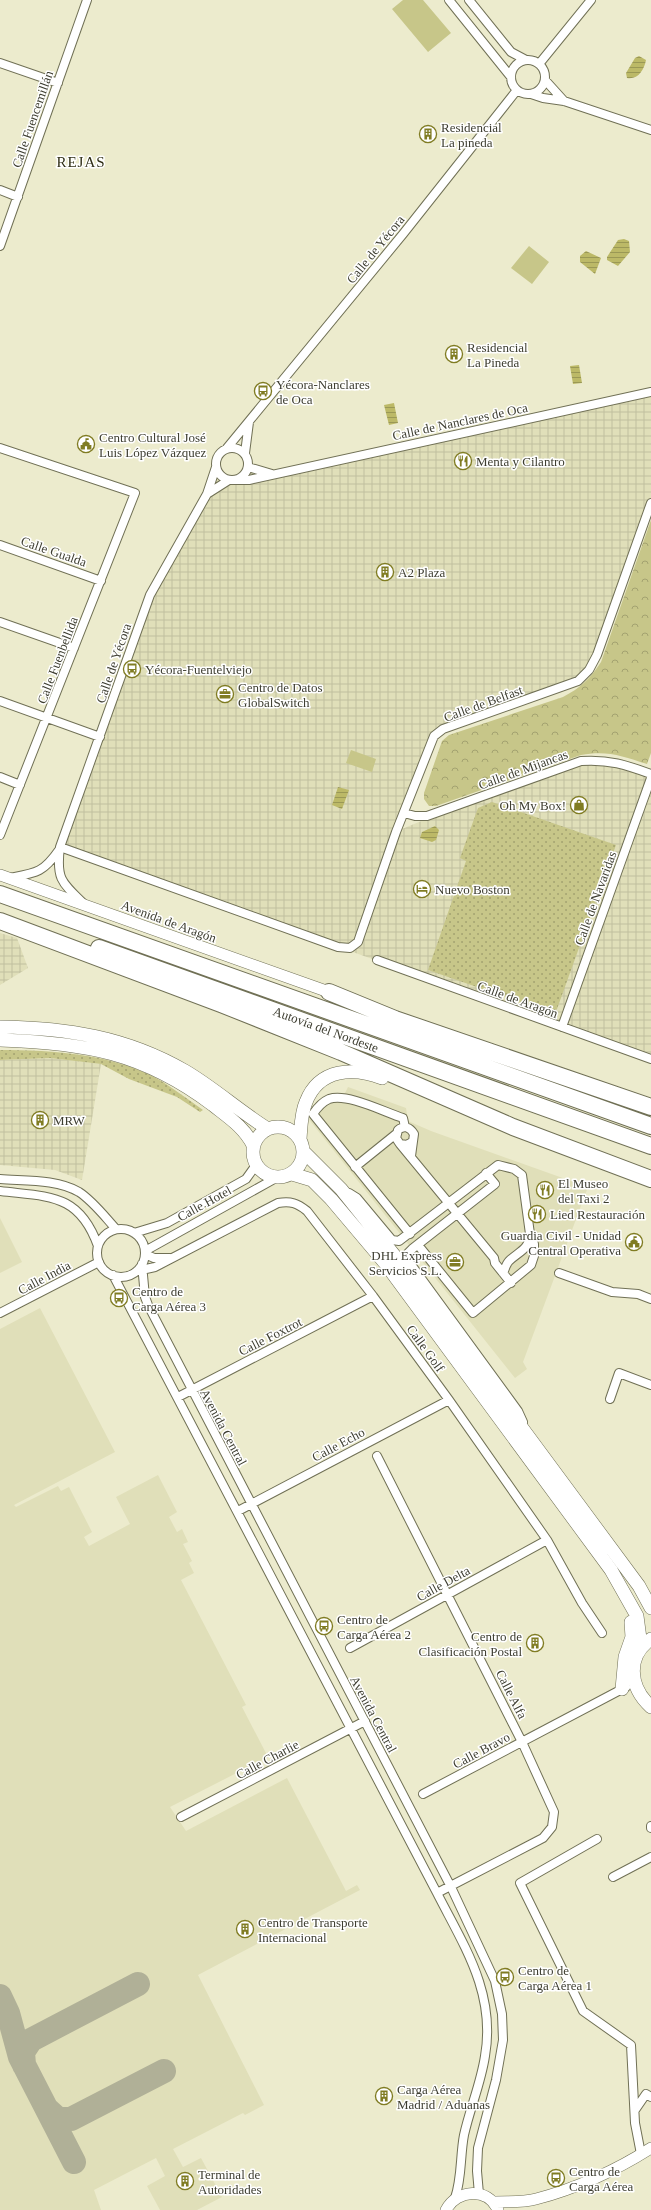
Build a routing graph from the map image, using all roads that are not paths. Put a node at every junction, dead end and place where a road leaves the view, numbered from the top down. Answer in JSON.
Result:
{"nodes":[{"id":1,"x":87,"y":0,"type":"edge"},
{"id":2,"x":449,"y":0,"type":"edge"},
{"id":3,"x":469,"y":0,"type":"edge"},
{"id":4,"x":591,"y":0,"type":"edge"},
{"id":5,"x":526,"y":60,"type":"junction"},
{"id":6,"x":0,"y":63,"type":"edge"},
{"id":7,"x":539,"y":64,"type":"junction"},
{"id":8,"x":511,"y":77,"type":"junction"},
{"id":9,"x":545,"y":80,"type":"junction"},
{"id":10,"x":58,"y":83,"type":"junction"},
{"id":11,"x":517,"y":90,"type":"junction"},
{"id":12,"x":531,"y":94,"type":"junction"},
{"id":13,"x":564,"y":100,"type":"junction"},
{"id":14,"x":651,"y":130,"type":"edge"},
{"id":15,"x":0,"y":190,"type":"edge"},
{"id":16,"x":18,"y":197,"type":"junction"},
{"id":17,"x":0,"y":246,"type":"edge"},
{"id":18,"x":651,"y":392,"type":"edge"},
{"id":19,"x":249,"y":422,"type":"junction"},
{"id":20,"x":0,"y":448,"type":"edge"},
{"id":21,"x":227,"y":448,"type":"junction"},
{"id":22,"x":245,"y":453,"type":"junction"},
{"id":23,"x":216,"y":467,"type":"junction"},
{"id":24,"x":248,"y":467,"type":"junction"},
{"id":25,"x":274,"y":474,"type":"junction"},
{"id":26,"x":232,"y":480,"type":"junction"},
{"id":27,"x":207,"y":494,"type":"junction"},
{"id":28,"x":651,"y":503,"type":"edge"},
{"id":29,"x":0,"y":545,"type":"edge"},
{"id":30,"x":100,"y":581,"type":"junction"},
{"id":31,"x":0,"y":622,"type":"edge"},
{"id":32,"x":74,"y":648,"type":"junction"},
{"id":33,"x":0,"y":701,"type":"edge"},
{"id":34,"x":48,"y":718,"type":"junction"},
{"id":35,"x":100,"y":737,"type":"junction"},
{"id":36,"x":651,"y":774,"type":"edge"},
{"id":37,"x":0,"y":777,"type":"edge"},
{"id":38,"x":651,"y":778,"type":"edge"},
{"id":39,"x":20,"y":785,"type":"junction"},
{"id":40,"x":404,"y":813,"type":"junction"},
{"id":41,"x":0,"y":835,"type":"edge"},
{"id":42,"x":60,"y":847,"type":"junction"},
{"id":43,"x":4,"y":877,"type":"edge"},
{"id":44,"x":0,"y":894,"type":"edge"},
{"id":45,"x":85,"y":905,"type":"junction"},
{"id":46,"x":0,"y":913,"type":"edge"},
{"id":47,"x":0,"y":921,"type":"edge"},
{"id":48,"x":377,"y":960,"type":"dead end"},
{"id":49,"x":329,"y":992,"type":"junction"},
{"id":50,"x":0,"y":1027,"type":"edge"},
{"id":51,"x":562,"y":1027,"type":"junction"},
{"id":52,"x":0,"y":1040,"type":"edge"},
{"id":53,"x":380,"y":1048,"type":"junction"},
{"id":54,"x":651,"y":1059,"type":"edge"},
{"id":55,"x":651,"y":1102,"type":"edge"},
{"id":56,"x":651,"y":1107,"type":"edge"},
{"id":57,"x":475,"y":1111,"type":"junction"},
{"id":58,"x":651,"y":1126,"type":"edge"},
{"id":59,"x":405,"y":1127,"type":"junction"},
{"id":60,"x":268,"y":1129,"type":"junction"},
{"id":61,"x":396,"y":1134,"type":"junction"},
{"id":62,"x":300,"y":1139,"type":"junction"},
{"id":63,"x":412,"y":1142,"type":"junction"},
{"id":64,"x":400,"y":1144,"type":"junction"},
{"id":65,"x":253,"y":1145,"type":"junction"},
{"id":66,"x":651,"y":1146,"type":"edge"},
{"id":67,"x":304,"y":1152,"type":"junction"},
{"id":68,"x":411,"y":1156,"type":"junction"},
{"id":69,"x":256,"y":1165,"type":"junction"},
{"id":70,"x":355,"y":1167,"type":"junction"},
{"id":71,"x":486,"y":1173,"type":"junction"},
{"id":72,"x":292,"y":1174,"type":"junction"},
{"id":73,"x":276,"y":1178,"type":"junction"},
{"id":74,"x":0,"y":1179,"type":"edge"},
{"id":75,"x":651,"y":1179,"type":"edge"},
{"id":76,"x":341,"y":1189,"type":"junction"},
{"id":77,"x":0,"y":1191,"type":"edge"},
{"id":78,"x":448,"y":1203,"type":"junction"},
{"id":79,"x":457,"y":1213,"type":"junction"},
{"id":80,"x":116,"y":1229,"type":"junction"},
{"id":81,"x":134,"y":1233,"type":"junction"},
{"id":82,"x":410,"y":1234,"type":"junction"},
{"id":83,"x":530,"y":1234,"type":"junction"},
{"id":84,"x":418,"y":1245,"type":"junction"},
{"id":85,"x":98,"y":1246,"type":"junction"},
{"id":86,"x":145,"y":1253,"type":"junction"},
{"id":87,"x":171,"y":1258,"type":"junction"},
{"id":88,"x":494,"y":1258,"type":"junction"},
{"id":89,"x":99,"y":1262,"type":"junction"},
{"id":90,"x":508,"y":1262,"type":"junction"},
{"id":91,"x":140,"y":1269,"type":"junction"},
{"id":92,"x":503,"y":1273,"type":"junction"},
{"id":93,"x":559,"y":1273,"type":"dead end"},
{"id":94,"x":113,"y":1275,"type":"junction"},
{"id":95,"x":511,"y":1283,"type":"junction"},
{"id":96,"x":373,"y":1296,"type":"junction"},
{"id":97,"x":651,"y":1299,"type":"edge"},
{"id":98,"x":0,"y":1313,"type":"edge"},
{"id":99,"x":651,"y":1385,"type":"edge"},
{"id":100,"x":192,"y":1390,"type":"junction"},
{"id":101,"x":178,"y":1397,"type":"junction"},
{"id":102,"x":610,"y":1399,"type":"dead end"},
{"id":103,"x":449,"y":1400,"type":"junction"},
{"id":104,"x":532,"y":1439,"type":"junction"},
{"id":105,"x":378,"y":1456,"type":"dead end"},
{"id":106,"x":251,"y":1503,"type":"junction"},
{"id":107,"x":238,"y":1511,"type":"junction"},
{"id":108,"x":547,"y":1540,"type":"junction"},
{"id":109,"x":611,"y":1570,"type":"junction"},
{"id":110,"x":448,"y":1594,"type":"junction"},
{"id":111,"x":651,"y":1608,"type":"edge"},
{"id":112,"x":602,"y":1633,"type":"dead end"},
{"id":113,"x":646,"y":1642,"type":"edge"},
{"id":114,"x":350,"y":1648,"type":"dead end"},
{"id":115,"x":635,"y":1682,"type":"junction"},
{"id":116,"x":622,"y":1689,"type":"junction"},
{"id":117,"x":651,"y":1707,"type":"edge"},
{"id":118,"x":364,"y":1722,"type":"junction"},
{"id":119,"x":351,"y":1728,"type":"junction"},
{"id":120,"x":522,"y":1742,"type":"junction"},
{"id":121,"x":423,"y":1794,"type":"dead end"},
{"id":122,"x":181,"y":1818,"type":"dead end"},
{"id":123,"x":597,"y":1839,"type":"dead end"},
{"id":124,"x":651,"y":1857,"type":"edge"},
{"id":125,"x":613,"y":1877,"type":"dead end"},
{"id":126,"x":451,"y":1887,"type":"junction"},
{"id":127,"x":437,"y":1893,"type":"junction"},
{"id":128,"x":651,"y":2097,"type":"edge"},
{"id":129,"x":635,"y":2110,"type":"junction"},
{"id":130,"x":651,"y":2148,"type":"edge"},
{"id":131,"x":641,"y":2154,"type":"junction"},
{"id":132,"x":479,"y":2194,"type":"junction"},
{"id":133,"x":456,"y":2198,"type":"junction"},
{"id":134,"x":535,"y":2200,"type":"junction"},
{"id":135,"x":496,"y":2206,"type":"edge"},
{"id":136,"x":446,"y":2210,"type":"edge"},
{"id":137,"x":520,"y":2210,"type":"edge"}],
"edges":[{"from":1,"to":10,"type":"street","name":"Calle Fuencemillán"},
{"from":2,"to":8,"type":"street"},
{"from":3,"to":5,"type":"street"},
{"from":4,"to":7,"type":"street"},
{"from":5,"to":7,"type":"street"},
{"from":5,"to":8,"type":"street"},
{"from":6,"to":10,"type":"street"},
{"from":7,"to":9,"type":"street"},
{"from":8,"to":11,"type":"street"},
{"from":9,"to":12,"type":"street"},
{"from":9,"to":13,"type":"street"},
{"from":10,"to":16,"type":"street","name":"Calle Fuencemillán"},
{"from":11,"to":12,"type":"street"},
{"from":11,"to":19,"type":"street","name":"Calle de Yécora"},
{"from":12,"to":13,"type":"street"},
{"from":13,"to":14,"type":"street"},
{"from":15,"to":16,"type":"street"},
{"from":16,"to":17,"type":"street","name":"Calle Fuencemillán"},
{"from":18,"to":25,"type":"street","name":"Calle de Nanclares de Oca"},
{"from":19,"to":21,"type":"street","name":"Calle de Yécora"},
{"from":19,"to":22,"type":"street"},
{"from":20,"to":30,"type":"street","name":"Calle Fuenbellida"},
{"from":21,"to":22,"type":"street"},
{"from":21,"to":23,"type":"street"},
{"from":22,"to":24,"type":"street"},
{"from":23,"to":26,"type":"street"},
{"from":23,"to":27,"type":"street","name":"Calle de Yécora"},
{"from":24,"to":25,"type":"street","name":"Calle de Nanclares de Oca"},
{"from":24,"to":26,"type":"street"},
{"from":25,"to":26,"type":"street","name":"Calle de Nanclares de Oca"},
{"from":26,"to":27,"type":"street","name":"Calle de Yécora"},
{"from":27,"to":35,"type":"street","name":"Calle de Yécora"},
{"from":28,"to":40,"type":"street","name":"Calle de Belfast"},
{"from":29,"to":30,"type":"street","name":"Calle Gualda"},
{"from":30,"to":32,"type":"street","name":"Calle Fuenbellida"},
{"from":31,"to":32,"type":"street"},
{"from":32,"to":34,"type":"street","name":"Calle Fuenbellida"},
{"from":33,"to":34,"type":"street"},
{"from":34,"to":35,"type":"street"},
{"from":34,"to":39,"type":"street","name":"Calle Fuenbellida"},
{"from":35,"to":42,"type":"street","name":"Calle de Yécora"},
{"from":36,"to":40,"type":"street","name":"Calle de Mijancas"},
{"from":37,"to":39,"type":"street"},
{"from":38,"to":51,"type":"street","name":"Calle de Navaridas"},
{"from":39,"to":41,"type":"street","name":"Calle Fuenbellida"},
{"from":40,"to":42,"type":"street","name":"Calle de Belfast"},
{"from":42,"to":43,"type":"street","name":"Calle de Yécora"},
{"from":42,"to":45,"type":"street","name":"Calle de Yécora"},
{"from":43,"to":45,"type":"street","name":"Avenida de Aragón"},
{"from":44,"to":58,"type":"highway","name":"Autovía del Nordeste"},
{"from":45,"to":49,"type":"street","name":"Avenida de Aragón"},
{"from":46,"to":53,"type":"highway","name":"Autovía del Nordeste"},
{"from":47,"to":53,"type":"highway"},
{"from":47,"to":57,"type":"highway"},
{"from":48,"to":51,"type":"street","name":"Calle de Aragón"},
{"from":49,"to":55,"type":"highway"},
{"from":49,"to":56,"type":"highway"},
{"from":50,"to":60,"type":"main road"},
{"from":51,"to":54,"type":"street","name":"Calle de Aragón"},
{"from":52,"to":65,"type":"main road"},
{"from":53,"to":66,"type":"highway","name":"Autovía del Nordeste"},
{"from":57,"to":62,"type":"main road"},
{"from":57,"to":75,"type":"highway"},
{"from":59,"to":61,"type":"street"},
{"from":59,"to":63,"type":"street"},
{"from":59,"to":70,"type":"street"},
{"from":60,"to":62,"type":"main road"},
{"from":60,"to":65,"type":"main road"},
{"from":61,"to":64,"type":"street"},
{"from":61,"to":70,"type":"street"},
{"from":62,"to":67,"type":"main road"},
{"from":63,"to":64,"type":"street"},
{"from":63,"to":68,"type":"street"},
{"from":64,"to":68,"type":"street"},
{"from":65,"to":69,"type":"main road"},
{"from":67,"to":72,"type":"main road"},
{"from":67,"to":76,"type":"main road"},
{"from":68,"to":78,"type":"street"},
{"from":69,"to":73,"type":"main road"},
{"from":69,"to":81,"type":"street","name":"Calle Hotel"},
{"from":70,"to":82,"type":"street"},
{"from":71,"to":78,"type":"street"},
{"from":71,"to":79,"type":"street"},
{"from":71,"to":83,"type":"street"},
{"from":72,"to":73,"type":"main road"},
{"from":72,"to":109,"type":"main road"},
{"from":73,"to":86,"type":"street","name":"Calle Hotel"},
{"from":74,"to":80,"type":"street"},
{"from":76,"to":82,"type":"street"},
{"from":76,"to":104,"type":"main road"},
{"from":77,"to":85,"type":"street"},
{"from":78,"to":79,"type":"street"},
{"from":78,"to":82,"type":"street"},
{"from":79,"to":84,"type":"street"},
{"from":79,"to":88,"type":"street"},
{"from":80,"to":81,"type":"street"},
{"from":80,"to":85,"type":"street"},
{"from":81,"to":86,"type":"street"},
{"from":83,"to":90,"type":"street"},
{"from":83,"to":95,"type":"street"},
{"from":84,"to":95,"type":"street"},
{"from":84,"to":104,"type":"street"},
{"from":85,"to":89,"type":"street"},
{"from":86,"to":87,"type":"street"},
{"from":86,"to":91,"type":"street"},
{"from":87,"to":91,"type":"street","name":"Calle Golf"},
{"from":87,"to":96,"type":"street","name":"Calle Golf"},
{"from":88,"to":90,"type":"street"},
{"from":88,"to":92,"type":"street"},
{"from":89,"to":94,"type":"street"},
{"from":89,"to":98,"type":"street","name":"Calle India"},
{"from":90,"to":92,"type":"street"},
{"from":91,"to":94,"type":"street"},
{"from":91,"to":100,"type":"street","name":"Avenida Central"},
{"from":92,"to":95,"type":"street"},
{"from":93,"to":97,"type":"street"},
{"from":94,"to":101,"type":"street","name":"Avenida Central"},
{"from":96,"to":100,"type":"street","name":"Calle Foxtrot"},
{"from":96,"to":103,"type":"street","name":"Calle Golf"},
{"from":99,"to":102,"type":"street"},
{"from":100,"to":101,"type":"street","name":"Calle Foxtrot"},
{"from":100,"to":106,"type":"street","name":"Avenida Central"},
{"from":101,"to":107,"type":"street","name":"Avenida Central"},
{"from":103,"to":106,"type":"street","name":"Calle Echo"},
{"from":103,"to":108,"type":"street","name":"Calle Golf"},
{"from":104,"to":111,"type":"main road"},
{"from":105,"to":110,"type":"street","name":"Calle Alfa"},
{"from":106,"to":107,"type":"street","name":"Calle Echo"},
{"from":106,"to":118,"type":"street","name":"Avenida Central"},
{"from":107,"to":119,"type":"street","name":"Avenida Central"},
{"from":108,"to":110,"type":"street","name":"Calle Delta"},
{"from":108,"to":112,"type":"street","name":"Calle Golf"},
{"from":109,"to":113,"type":"main road"},
{"from":109,"to":116,"type":"main road"},
{"from":110,"to":114,"type":"street","name":"Calle Delta"},
{"from":110,"to":120,"type":"street","name":"Calle Alfa"},
{"from":113,"to":115,"type":"main road"},
{"from":115,"to":116,"type":"street","name":"Calle Bravo"},
{"from":115,"to":117,"type":"main road"},
{"from":116,"to":120,"type":"street","name":"Calle Bravo"},
{"from":118,"to":119,"type":"street","name":"Calle Charlie"},
{"from":118,"to":126,"type":"street","name":"Avenida Central"},
{"from":119,"to":122,"type":"street","name":"Calle Charlie"},
{"from":119,"to":127,"type":"street","name":"Avenida Central"},
{"from":120,"to":121,"type":"street","name":"Calle Bravo"},
{"from":120,"to":126,"type":"street","name":"Calle Alfa"},
{"from":123,"to":129,"type":"street"},
{"from":124,"to":125,"type":"street"},
{"from":126,"to":127,"type":"street","name":"Calle Alfa"},
{"from":126,"to":132,"type":"street","name":"Avenida Central"},
{"from":127,"to":133,"type":"street","name":"Avenida Central"},
{"from":128,"to":129,"type":"street"},
{"from":129,"to":131,"type":"street"},
{"from":130,"to":131,"type":"street"},
{"from":131,"to":134,"type":"street"},
{"from":132,"to":133,"type":"street"},
{"from":132,"to":135,"type":"street"},
{"from":133,"to":136,"type":"street"},
{"from":134,"to":135,"type":"street"},
{"from":134,"to":137,"type":"street"}]}
